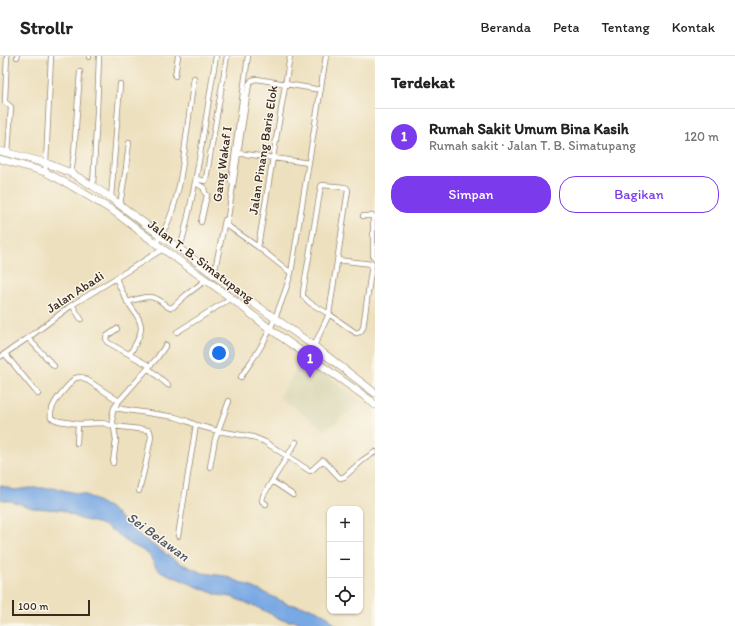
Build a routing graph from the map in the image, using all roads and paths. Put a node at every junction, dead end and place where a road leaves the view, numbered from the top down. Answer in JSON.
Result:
{"nodes":[{"id":1,"x":7,"y":56,"type":"edge"},
{"id":2,"x":51,"y":56,"type":"edge"},
{"id":3,"x":99,"y":56,"type":"edge"},
{"id":4,"x":178,"y":56,"type":"edge"},
{"id":5,"x":216,"y":56,"type":"edge"},
{"id":6,"x":227,"y":56,"type":"edge"},
{"id":7,"x":248,"y":56,"type":"edge"},
{"id":8,"x":290,"y":56,"type":"edge"},
{"id":9,"x":326,"y":56,"type":"edge"},
{"id":10,"x":80,"y":72,"type":"dead end"},
{"id":11,"x":175,"y":76,"type":"dead end"},
{"id":12,"x":194,"y":78,"type":"dead end"},
{"id":13,"x":120,"y":84,"type":"dead end"},
{"id":14,"x":285,"y":84,"type":"junction"},
{"id":15,"x":321,"y":90,"type":"junction"},
{"id":16,"x":129,"y":143,"type":"dead end"},
{"id":17,"x":0,"y":151,"type":"edge"},
{"id":18,"x":8,"y":153,"type":"junction"},
{"id":19,"x":238,"y":153,"type":"junction"},
{"id":20,"x":274,"y":158,"type":"junction"},
{"id":21,"x":0,"y":159,"type":"edge"},
{"id":22,"x":46,"y":163,"type":"junction"},
{"id":23,"x":309,"y":163,"type":"junction"},
{"id":24,"x":45,"y":172,"type":"junction"},
{"id":25,"x":71,"y":173,"type":"junction"},
{"id":26,"x":196,"y":181,"type":"junction"},
{"id":27,"x":93,"y":186,"type":"junction"},
{"id":28,"x":111,"y":198,"type":"junction"},
{"id":29,"x":120,"y":205,"type":"junction"},
{"id":30,"x":363,"y":216,"type":"dead end"},
{"id":31,"x":374,"y":216,"type":"edge"},
{"id":32,"x":201,"y":222,"type":"dead end"},
{"id":33,"x":161,"y":236,"type":"junction"},
{"id":34,"x":156,"y":243,"type":"junction"},
{"id":35,"x":258,"y":247,"type":"junction"},
{"id":36,"x":163,"y":248,"type":"junction"},
{"id":37,"x":180,"y":249,"type":"junction"},
{"id":38,"x":375,"y":258,"type":"edge"},
{"id":39,"x":337,"y":260,"type":"junction"},
{"id":40,"x":291,"y":274,"type":"junction"},
{"id":41,"x":214,"y":275,"type":"junction"},
{"id":42,"x":116,"y":278,"type":"junction"},
{"id":43,"x":206,"y":280,"type":"junction"},
{"id":44,"x":231,"y":298,"type":"junction"},
{"id":45,"x":127,"y":302,"type":"junction"},
{"id":46,"x":72,"y":305,"type":"junction"},
{"id":47,"x":329,"y":314,"type":"junction"},
{"id":48,"x":81,"y":319,"type":"dead end"},
{"id":49,"x":275,"y":319,"type":"junction"},
{"id":50,"x":117,"y":329,"type":"dead end"},
{"id":51,"x":270,"y":329,"type":"junction"},
{"id":52,"x":177,"y":332,"type":"dead end"},
{"id":53,"x":28,"y":338,"type":"junction"},
{"id":54,"x":166,"y":344,"type":"dead end"},
{"id":55,"x":314,"y":346,"type":"junction"},
{"id":56,"x":5,"y":354,"type":"junction"},
{"id":57,"x":130,"y":354,"type":"junction"},
{"id":58,"x":0,"y":357,"type":"edge"},
{"id":59,"x":54,"y":366,"type":"dead end"},
{"id":60,"x":149,"y":367,"type":"junction"},
{"id":61,"x":241,"y":377,"type":"dead end"},
{"id":62,"x":168,"y":385,"type":"dead end"},
{"id":63,"x":375,"y":393,"type":"edge"},
{"id":64,"x":38,"y":394,"type":"dead end"},
{"id":65,"x":119,"y":401,"type":"junction"},
{"id":66,"x":229,"y":401,"type":"dead end"},
{"id":67,"x":375,"y":405,"type":"edge"},
{"id":68,"x":114,"y":408,"type":"junction"},
{"id":69,"x":78,"y":424,"type":"junction"},
{"id":70,"x":196,"y":425,"type":"junction"},
{"id":71,"x":113,"y":426,"type":"junction"},
{"id":72,"x":218,"y":431,"type":"junction"},
{"id":73,"x":296,"y":442,"type":"dead end"},
{"id":74,"x":77,"y":443,"type":"dead end"},
{"id":75,"x":375,"y":452,"type":"edge"},
{"id":76,"x":287,"y":456,"type":"junction"},
{"id":77,"x":113,"y":463,"type":"dead end"},
{"id":78,"x":210,"y":467,"type":"dead end"},
{"id":79,"x":272,"y":481,"type":"junction"},
{"id":80,"x":139,"y":492,"type":"dead end"},
{"id":81,"x":294,"y":495,"type":"dead end"},
{"id":82,"x":266,"y":504,"type":"dead end"},
{"id":83,"x":178,"y":536,"type":"dead end"}],
"edges":[{"from":1,"to":18,"type":"street"},
{"from":2,"to":22,"type":"street"},
{"from":3,"to":27,"type":"street"},
{"from":4,"to":11,"type":"street"},
{"from":5,"to":26,"type":"street"},
{"from":6,"to":26,"type":"street"},
{"from":7,"to":41,"type":"street","name":"Gang Wakaf I"},
{"from":8,"to":14,"type":"street","name":"Jalan Pinang Baris Elok"},
{"from":9,"to":15,"type":"street"},
{"from":10,"to":25,"type":"street"},
{"from":12,"to":33,"type":"street"},
{"from":13,"to":28,"type":"street"},
{"from":14,"to":15,"type":"street"},
{"from":14,"to":19,"type":"street"},
{"from":14,"to":20,"type":"street","name":"Jalan Pinang Baris Elok"},
{"from":15,"to":23,"type":"street"},
{"from":16,"to":29,"type":"street"},
{"from":17,"to":18,"type":"main road","name":"Jalan T. B. Simatupang"},
{"from":18,"to":22,"type":"main road","name":"Jalan T. B. Simatupang"},
{"from":19,"to":20,"type":"street"},
{"from":19,"to":35,"type":"street"},
{"from":20,"to":23,"type":"street"},
{"from":20,"to":35,"type":"street","name":"Jalan Pinang Baris Elok"},
{"from":21,"to":24,"type":"main road","name":"Jalan T. B. Simatupang"},
{"from":22,"to":24,"type":"street"},
{"from":22,"to":25,"type":"main road","name":"Jalan T. B. Simatupang"},
{"from":23,"to":40,"type":"street"},
{"from":24,"to":34,"type":"main road","name":"Jalan T. B. Simatupang"},
{"from":25,"to":27,"type":"main road","name":"Jalan T. B. Simatupang"},
{"from":26,"to":32,"type":"street"},
{"from":26,"to":37,"type":"street"},
{"from":27,"to":28,"type":"main road","name":"Jalan T. B. Simatupang"},
{"from":28,"to":29,"type":"main road","name":"Jalan T. B. Simatupang"},
{"from":29,"to":33,"type":"main road","name":"Jalan T. B. Simatupang"},
{"from":30,"to":31,"type":"street"},
{"from":31,"to":38,"type":"street"},
{"from":33,"to":34,"type":"street"},
{"from":33,"to":37,"type":"main road","name":"Jalan T. B. Simatupang"},
{"from":34,"to":36,"type":"main road","name":"Jalan T. B. Simatupang"},
{"from":35,"to":40,"type":"street"},
{"from":36,"to":42,"type":"street","name":"Jalan Abadi"},
{"from":36,"to":43,"type":"main road","name":"Jalan T. B. Simatupang"},
{"from":37,"to":41,"type":"main road","name":"Jalan T. B. Simatupang"},
{"from":39,"to":47,"type":"street"},
{"from":39,"to":47,"type":"street"},
{"from":39,"to":47,"type":"street"},
{"from":40,"to":49,"type":"street"},
{"from":41,"to":49,"type":"main road","name":"Jalan T. B. Simatupang"},
{"from":42,"to":45,"type":"street"},
{"from":42,"to":46,"type":"street","name":"Jalan Abadi"},
{"from":43,"to":44,"type":"main road","name":"Jalan T. B. Simatupang"},
{"from":43,"to":45,"type":"street"},
{"from":44,"to":51,"type":"main road","name":"Jalan T. B. Simatupang"},
{"from":44,"to":52,"type":"street"},
{"from":45,"to":57,"type":"street"},
{"from":46,"to":48,"type":"street"},
{"from":46,"to":53,"type":"street","name":"Jalan Abadi"},
{"from":47,"to":55,"type":"street"},
{"from":49,"to":51,"type":"street"},
{"from":49,"to":55,"type":"main road","name":"Jalan T. B. Simatupang"},
{"from":50,"to":57,"type":"street"},
{"from":51,"to":61,"type":"street"},
{"from":51,"to":67,"type":"main road","name":"Jalan T. B. Simatupang"},
{"from":53,"to":56,"type":"street","name":"Jalan Abadi"},
{"from":53,"to":59,"type":"street"},
{"from":54,"to":60,"type":"street"},
{"from":55,"to":63,"type":"main road","name":"Jalan T. B. Simatupang"},
{"from":56,"to":58,"type":"street","name":"Jalan Abadi"},
{"from":56,"to":64,"type":"street"},
{"from":57,"to":60,"type":"street"},
{"from":60,"to":62,"type":"street"},
{"from":60,"to":65,"type":"street"},
{"from":65,"to":68,"type":"street"},
{"from":65,"to":69,"type":"street"},
{"from":66,"to":72,"type":"street"},
{"from":68,"to":70,"type":"street"},
{"from":68,"to":71,"type":"street"},
{"from":69,"to":71,"type":"street"},
{"from":69,"to":74,"type":"street"},
{"from":70,"to":72,"type":"street"},
{"from":70,"to":83,"type":"street"},
{"from":71,"to":77,"type":"street"},
{"from":71,"to":80,"type":"street"},
{"from":72,"to":76,"type":"street"},
{"from":72,"to":78,"type":"street"},
{"from":73,"to":76,"type":"street"},
{"from":75,"to":76,"type":"street"},
{"from":76,"to":79,"type":"street"},
{"from":79,"to":81,"type":"street"},
{"from":79,"to":82,"type":"street"}]}
